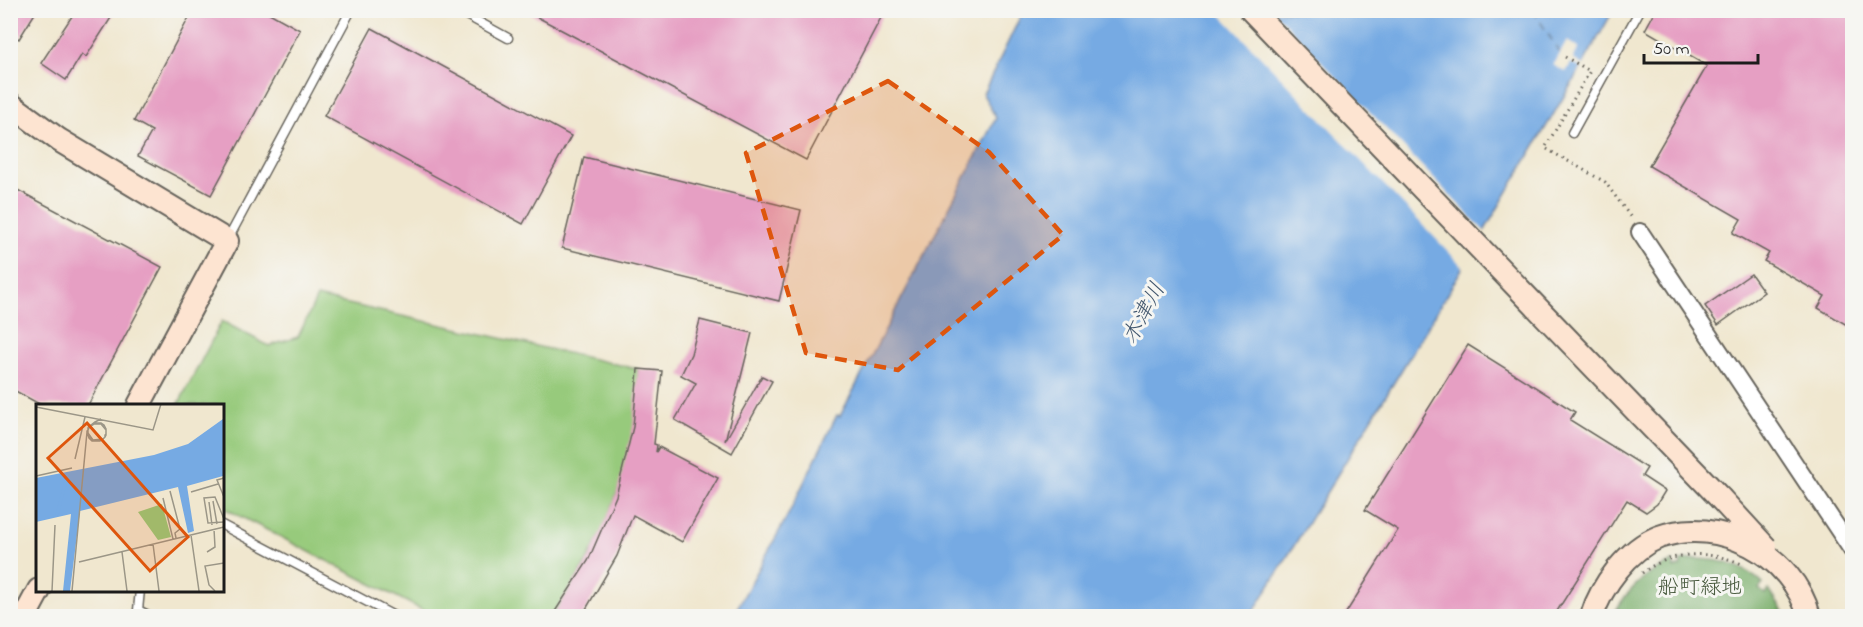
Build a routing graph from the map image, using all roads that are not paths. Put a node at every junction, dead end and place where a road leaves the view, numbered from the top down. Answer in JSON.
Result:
{"nodes":[{"id":1,"x":351,"y":10,"type":"edge"},
{"id":2,"x":458,"y":10,"type":"edge"},
{"id":3,"x":1251,"y":10,"type":"edge"},
{"id":4,"x":1640,"y":10,"type":"edge"},
{"id":5,"x":508,"y":38,"type":"dead end"},
{"id":6,"x":10,"y":104,"type":"edge"},
{"id":7,"x":1572,"y":133,"type":"dead end"},
{"id":8,"x":1640,"y":232,"type":"dead end"},
{"id":9,"x":227,"y":241,"type":"junction"},
{"id":10,"x":139,"y":404,"type":"edge"},
{"id":11,"x":224,"y":526,"type":"edge"},
{"id":12,"x":1852,"y":550,"type":"edge"},
{"id":13,"x":38,"y":591,"type":"edge"},
{"id":14,"x":140,"y":591,"type":"edge"},
{"id":15,"x":25,"y":616,"type":"edge"},
{"id":16,"x":150,"y":616,"type":"edge"},
{"id":17,"x":394,"y":616,"type":"edge"},
{"id":18,"x":1595,"y":616,"type":"edge"},
{"id":19,"x":1810,"y":616,"type":"edge"}],
"edges":[{"from":1,"to":9,"type":"lane"},
{"from":2,"to":5,"type":"lane"},
{"from":3,"to":19,"type":"street","bridge":true},
{"from":4,"to":7,"type":"lane"},
{"from":6,"to":9,"type":"street"},
{"from":8,"to":12,"type":"street"},
{"from":9,"to":10,"type":"street"},
{"from":11,"to":17,"type":"lane"},
{"from":13,"to":15,"type":"street"},
{"from":14,"to":16,"type":"lane"},
{"from":18,"to":19,"type":"street","bridge":true}]}
